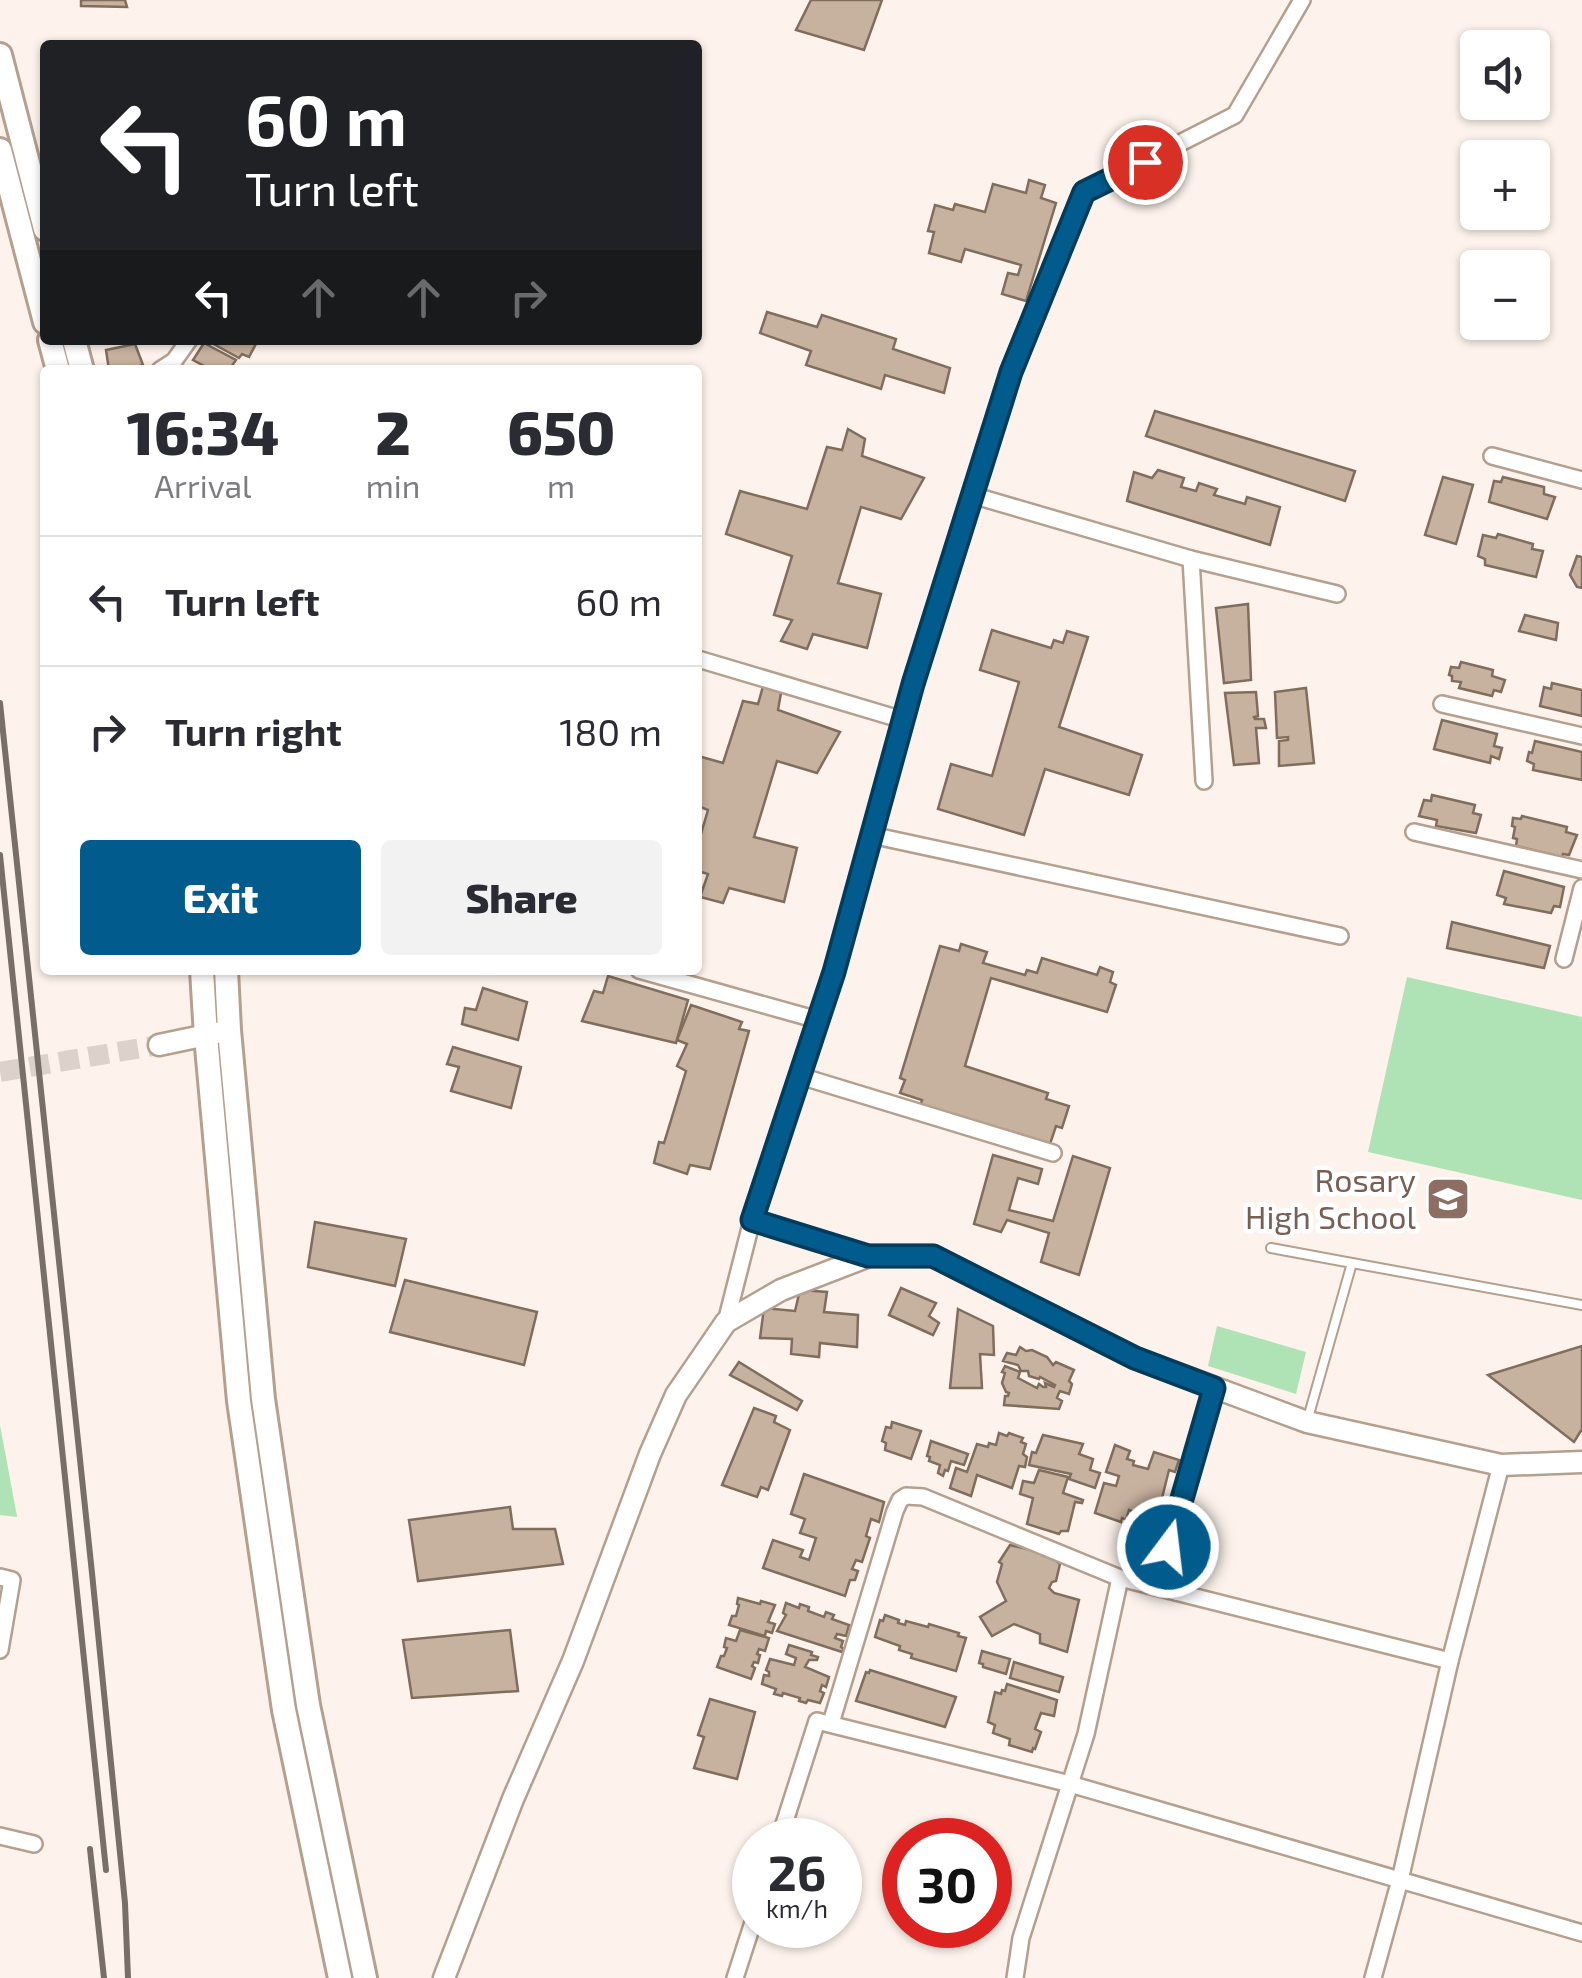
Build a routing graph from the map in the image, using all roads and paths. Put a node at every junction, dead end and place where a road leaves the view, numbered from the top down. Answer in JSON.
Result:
{"nodes":[{"id":1,"x":1302,"y":0,"type":"edge"},
{"id":2,"x":0,"y":55,"type":"edge"},
{"id":3,"x":0,"y":150,"type":"edge"},
{"id":4,"x":40,"y":210,"type":"edge"},
{"id":5,"x":40,"y":303,"type":"edge"},
{"id":6,"x":185,"y":345,"type":"edge"},
{"id":7,"x":167,"y":365,"type":"edge"},
{"id":8,"x":1492,"y":456,"type":"dead end"},
{"id":9,"x":1582,"y":480,"type":"edge"},
{"id":10,"x":972,"y":495,"type":"junction"},
{"id":11,"x":1191,"y":559,"type":"junction"},
{"id":12,"x":1337,"y":594,"type":"dead end"},
{"id":13,"x":702,"y":660,"type":"edge"},
{"id":14,"x":1442,"y":704,"type":"dead end"},
{"id":15,"x":902,"y":720,"type":"junction"},
{"id":16,"x":1582,"y":736,"type":"edge"},
{"id":17,"x":1204,"y":781,"type":"dead end"},
{"id":18,"x":1414,"y":832,"type":"dead end"},
{"id":19,"x":871,"y":835,"type":"junction"},
{"id":20,"x":1582,"y":870,"type":"edge"},
{"id":21,"x":1582,"y":888,"type":"edge"},
{"id":22,"x":1340,"y":936,"type":"dead end"},
{"id":23,"x":1564,"y":958,"type":"dead end"},
{"id":24,"x":202,"y":975,"type":"edge"},
{"id":25,"x":226,"y":975,"type":"edge"},
{"id":26,"x":657,"y":975,"type":"edge"},
{"id":27,"x":818,"y":1020,"type":"junction"},
{"id":28,"x":229,"y":1030,"type":"junction"},
{"id":29,"x":206,"y":1036,"type":"junction"},
{"id":30,"x":159,"y":1045,"type":"tunnel mouth"},
{"id":31,"x":800,"y":1076,"type":"junction"},
{"id":32,"x":1053,"y":1154,"type":"dead end"},
{"id":33,"x":752,"y":1220,"type":"junction"},
{"id":34,"x":1271,"y":1248,"type":"dead end"},
{"id":35,"x":868,"y":1256,"type":"junction"},
{"id":36,"x":1352,"y":1263,"type":"junction"},
{"id":37,"x":1582,"y":1305,"type":"edge"},
{"id":38,"x":726,"y":1322,"type":"junction"},
{"id":39,"x":1214,"y":1388,"type":"junction"},
{"id":40,"x":1307,"y":1422,"type":"junction"},
{"id":41,"x":1582,"y":1462,"type":"edge"},
{"id":42,"x":1501,"y":1465,"type":"junction"},
{"id":43,"x":0,"y":1577,"type":"edge"},
{"id":44,"x":1120,"y":1578,"type":"junction"},
{"id":45,"x":1176,"y":1592,"type":"junction"},
{"id":46,"x":0,"y":1650,"type":"edge"},
{"id":47,"x":1450,"y":1661,"type":"junction"},
{"id":48,"x":831,"y":1723,"type":"junction"},
{"id":49,"x":1070,"y":1784,"type":"junction"},
{"id":50,"x":786,"y":1818,"type":"edge"},
{"id":51,"x":0,"y":1836,"type":"edge"},
{"id":52,"x":34,"y":1844,"type":"dead end"},
{"id":53,"x":1400,"y":1880,"type":"junction"},
{"id":54,"x":1582,"y":1934,"type":"edge"},
{"id":55,"x":745,"y":1948,"type":"edge"},
{"id":56,"x":340,"y":1978,"type":"edge"},
{"id":57,"x":365,"y":1978,"type":"edge"},
{"id":58,"x":444,"y":1978,"type":"edge"},
{"id":59,"x":735,"y":1978,"type":"edge"},
{"id":60,"x":1015,"y":1978,"type":"edge"},
{"id":61,"x":1373,"y":1978,"type":"edge"}],
"edges":[{"from":1,"to":10,"type":"street"},
{"from":2,"to":4,"type":"main road"},
{"from":3,"to":5,"type":"main road"},
{"from":6,"to":7,"type":"street"},
{"from":8,"to":9,"type":"street"},
{"from":10,"to":11,"type":"street"},
{"from":10,"to":15,"type":"street"},
{"from":11,"to":12,"type":"street"},
{"from":11,"to":17,"type":"street"},
{"from":13,"to":15,"type":"street"},
{"from":14,"to":16,"type":"street"},
{"from":15,"to":19,"type":"street"},
{"from":18,"to":20,"type":"street"},
{"from":19,"to":22,"type":"street"},
{"from":19,"to":27,"type":"street"},
{"from":21,"to":23,"type":"street"},
{"from":24,"to":29,"type":"main road"},
{"from":25,"to":28,"type":"main road"},
{"from":26,"to":27,"type":"street"},
{"from":27,"to":31,"type":"street"},
{"from":28,"to":29,"type":"street"},
{"from":28,"to":57,"type":"main road"},
{"from":29,"to":30,"type":"street"},
{"from":29,"to":56,"type":"main road"},
{"from":31,"to":32,"type":"street"},
{"from":31,"to":33,"type":"street"},
{"from":33,"to":35,"type":"street"},
{"from":33,"to":38,"type":"street"},
{"from":34,"to":36,"type":"lane"},
{"from":35,"to":38,"type":"street"},
{"from":35,"to":39,"type":"street"},
{"from":36,"to":37,"type":"lane"},
{"from":36,"to":40,"type":"lane"},
{"from":38,"to":58,"type":"street"},
{"from":39,"to":40,"type":"street"},
{"from":39,"to":45,"type":"street"},
{"from":40,"to":42,"type":"street"},
{"from":41,"to":42,"type":"street"},
{"from":42,"to":47,"type":"street"},
{"from":43,"to":46,"type":"street"},
{"from":44,"to":45,"type":"street"},
{"from":44,"to":48,"type":"street"},
{"from":44,"to":49,"type":"street"},
{"from":45,"to":47,"type":"street"},
{"from":47,"to":53,"type":"street"},
{"from":48,"to":49,"type":"street"},
{"from":48,"to":50,"type":"street"},
{"from":49,"to":53,"type":"street"},
{"from":49,"to":60,"type":"street"},
{"from":51,"to":52,"type":"street"},
{"from":53,"to":54,"type":"street"},
{"from":53,"to":61,"type":"street"},
{"from":55,"to":59,"type":"street"}]}
